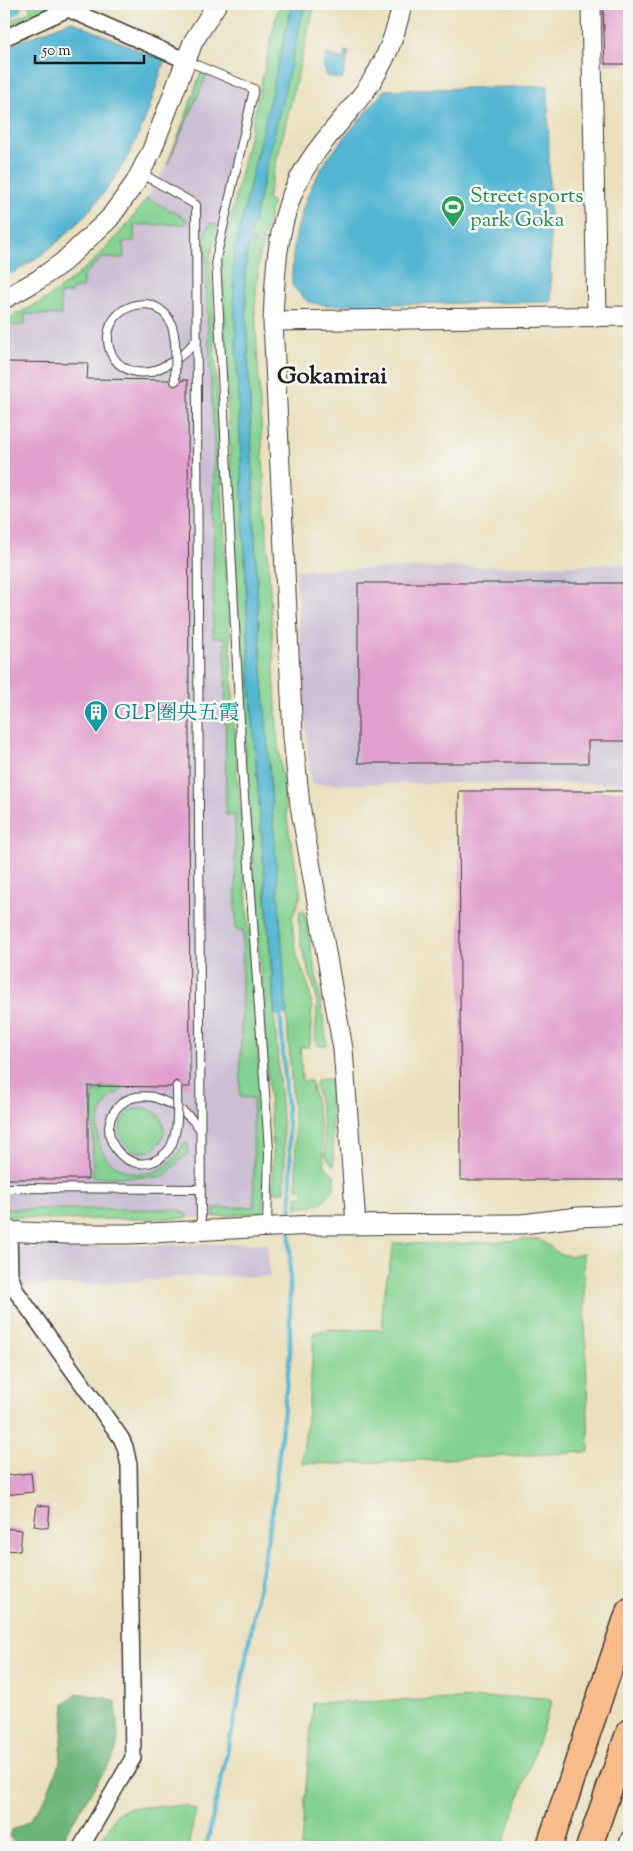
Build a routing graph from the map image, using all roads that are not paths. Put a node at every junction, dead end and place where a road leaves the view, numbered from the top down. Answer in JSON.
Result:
{"nodes":[{"id":1,"x":217,"y":4,"type":"edge"},
{"id":2,"x":402,"y":4,"type":"edge"},
{"id":3,"x":591,"y":4,"type":"edge"},
{"id":4,"x":75,"y":7,"type":"edge"},
{"id":5,"x":4,"y":38,"type":"edge"},
{"id":6,"x":186,"y":62,"type":"junction"},
{"id":7,"x":140,"y":173,"type":"junction"},
{"id":8,"x":4,"y":299,"type":"edge"},
{"id":9,"x":629,"y":316,"type":"edge"},
{"id":10,"x":597,"y":317,"type":"junction"},
{"id":11,"x":273,"y":321,"type":"junction"},
{"id":12,"x":197,"y":339,"type":"junction"},
{"id":13,"x":175,"y":380,"type":"dead end"},
{"id":14,"x":177,"y":1087,"type":"dead end"},
{"id":15,"x":200,"y":1130,"type":"junction"},
{"id":16,"x":4,"y":1188,"type":"edge"},
{"id":17,"x":200,"y":1189,"type":"junction"},
{"id":18,"x":629,"y":1214,"type":"edge"},
{"id":19,"x":356,"y":1224,"type":"junction"},
{"id":20,"x":267,"y":1227,"type":"junction"},
{"id":21,"x":6,"y":1231,"type":"edge"},
{"id":22,"x":201,"y":1231,"type":"junction"},
{"id":23,"x":629,"y":1611,"type":"edge"},
{"id":24,"x":629,"y":1732,"type":"edge"},
{"id":25,"x":629,"y":1838,"type":"edge"},
{"id":26,"x":81,"y":1847,"type":"edge"},
{"id":27,"x":549,"y":1847,"type":"edge"},
{"id":28,"x":590,"y":1847,"type":"edge"},
{"id":29,"x":626,"y":1847,"type":"edge"}],
"edges":[{"from":1,"to":6,"type":"street"},
{"from":2,"to":11,"type":"street"},
{"from":3,"to":10,"type":"street"},
{"from":4,"to":5,"type":"street"},
{"from":4,"to":6,"type":"street"},
{"from":6,"to":7,"type":"street"},
{"from":6,"to":20,"type":"lane"},
{"from":7,"to":8,"type":"street"},
{"from":7,"to":12,"type":"lane"},
{"from":9,"to":10,"type":"street"},
{"from":10,"to":11,"type":"street"},
{"from":11,"to":19,"type":"street"},
{"from":12,"to":13,"type":"lane","bridge":true},
{"from":12,"to":15,"type":"lane"},
{"from":14,"to":15,"type":"lane","bridge":true},
{"from":15,"to":17,"type":"lane"},
{"from":16,"to":17,"type":"lane"},
{"from":17,"to":22,"type":"lane"},
{"from":18,"to":19,"type":"street"},
{"from":19,"to":20,"type":"street"},
{"from":20,"to":22,"type":"street"},
{"from":21,"to":22,"type":"street"},
{"from":21,"to":26,"type":"street"},
{"from":23,"to":27,"type":"highway"},
{"from":24,"to":28,"type":"highway"},
{"from":25,"to":29,"type":"street"}]}
